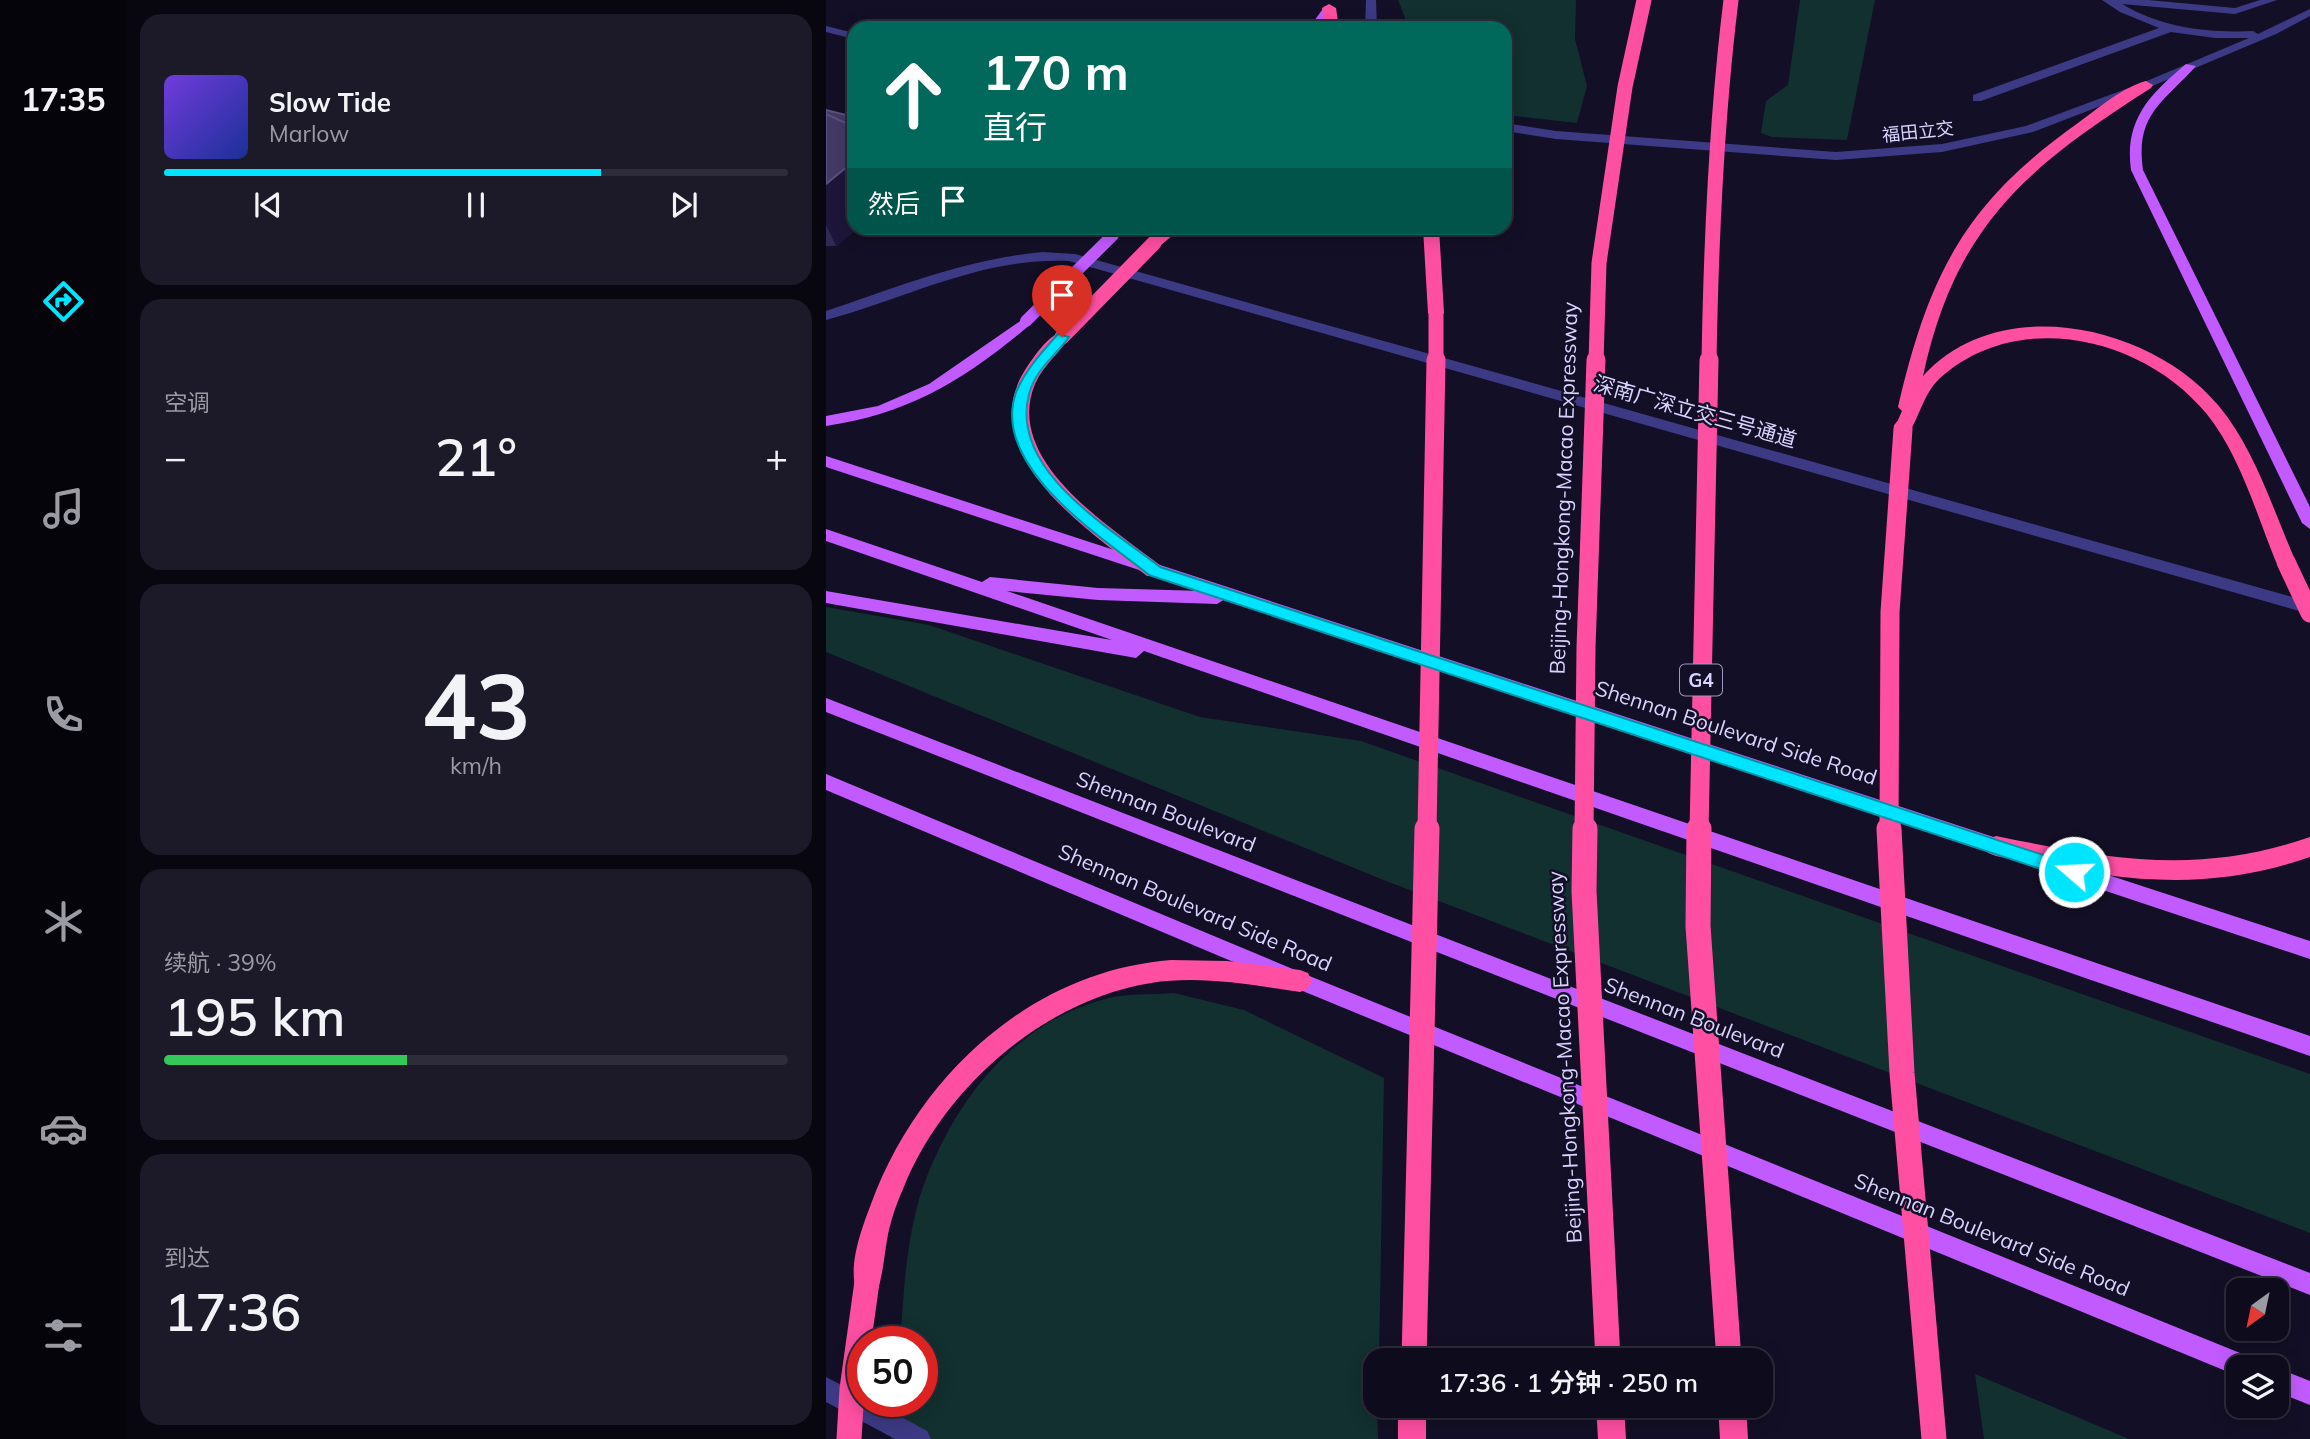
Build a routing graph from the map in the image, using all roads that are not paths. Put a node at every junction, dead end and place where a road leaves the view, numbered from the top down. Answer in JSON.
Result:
{"nodes":[{"id":1,"x":1371,"y":0,"type":"edge"},
{"id":2,"x":1644,"y":0,"type":"edge"},
{"id":3,"x":1731,"y":0,"type":"edge"},
{"id":4,"x":2107,"y":0,"type":"edge"},
{"id":5,"x":2272,"y":0,"type":"edge"},
{"id":6,"x":1330,"y":4,"type":"edge"},
{"id":7,"x":2308,"y":14,"type":"edge"},
{"id":8,"x":1319,"y":21,"type":"edge"},
{"id":9,"x":1371,"y":21,"type":"edge"},
{"id":10,"x":826,"y":29,"type":"edge"},
{"id":11,"x":2171,"y":29,"type":"junction"},
{"id":12,"x":2272,"y":32,"type":"junction"},
{"id":13,"x":847,"y":34,"type":"edge"},
{"id":14,"x":2190,"y":66,"type":"junction"},
{"id":15,"x":2146,"y":85,"type":"junction"},
{"id":16,"x":1977,"y":98,"type":"dead end"},
{"id":17,"x":1512,"y":128,"type":"edge"},
{"id":18,"x":1113,"y":235,"type":"edge"},
{"id":19,"x":1164,"y":235,"type":"edge"},
{"id":20,"x":1431,"y":235,"type":"edge"},
{"id":21,"x":826,"y":316,"type":"edge"},
{"id":22,"x":826,"y":421,"type":"edge"},
{"id":23,"x":1903,"y":429,"type":"junction"},
{"id":24,"x":826,"y":461,"type":"edge"},
{"id":25,"x":2310,"y":523,"type":"edge"},
{"id":26,"x":826,"y":535,"type":"edge"},
{"id":27,"x":1154,"y":571,"type":"junction"},
{"id":28,"x":950,"y":578,"type":"junction"},
{"id":29,"x":826,"y":597,"type":"edge"},
{"id":30,"x":1245,"y":599,"type":"junction"},
{"id":31,"x":2310,"y":608,"type":"edge"},
{"id":32,"x":2310,"y":614,"type":"edge"},
{"id":33,"x":1191,"y":660,"type":"junction"},
{"id":34,"x":826,"y":705,"type":"edge"},
{"id":35,"x":826,"y":782,"type":"edge"},
{"id":36,"x":1996,"y":846,"type":"junction"},
{"id":37,"x":2310,"y":847,"type":"edge"},
{"id":38,"x":2310,"y":950,"type":"edge"},
{"id":39,"x":1300,"y":981,"type":"junction"},
{"id":40,"x":2310,"y":1046,"type":"edge"},
{"id":41,"x":2310,"y":1284,"type":"edge"},
{"id":42,"x":1414,"y":1348,"type":"edge"},
{"id":43,"x":1607,"y":1348,"type":"edge"},
{"id":44,"x":1728,"y":1348,"type":"edge"},
{"id":45,"x":2226,"y":1359,"type":"edge"},
{"id":46,"x":2289,"y":1385,"type":"edge"},
{"id":47,"x":826,"y":1389,"type":"edge"},
{"id":48,"x":2310,"y":1393,"type":"edge"},
{"id":49,"x":1412,"y":1418,"type":"edge"},
{"id":50,"x":1611,"y":1418,"type":"edge"},
{"id":51,"x":1733,"y":1418,"type":"edge"},
{"id":52,"x":849,"y":1439,"type":"edge"},
{"id":53,"x":919,"y":1439,"type":"edge"},
{"id":54,"x":1412,"y":1439,"type":"edge"},
{"id":55,"x":1612,"y":1439,"type":"edge"},
{"id":56,"x":1734,"y":1439,"type":"edge"},
{"id":57,"x":1934,"y":1439,"type":"edge"}],
"edges":[{"from":1,"to":9,"type":"street"},
{"from":2,"to":43,"type":"highway","name":"Beijing-Hongkong-Macao Expressway","bridge":true},
{"from":3,"to":44,"type":"highway","number":"G4","bridge":true},
{"from":4,"to":5,"type":"street"},
{"from":4,"to":11,"type":"street"},
{"from":6,"to":8,"type":"main road"},
{"from":7,"to":12,"type":"street","name":"福田立交"},
{"from":10,"to":13,"type":"street"},
{"from":11,"to":12,"type":"street"},
{"from":11,"to":16,"type":"street"},
{"from":12,"to":14,"type":"street","name":"福田立交"},
{"from":14,"to":15,"type":"street","name":"福田立交"},
{"from":14,"to":25,"type":"main road"},
{"from":15,"to":17,"type":"street","name":"福田立交"},
{"from":15,"to":23,"type":"highway"},
{"from":18,"to":22,"type":"main road","bridge":true},
{"from":19,"to":27,"type":"highway","bridge":true},
{"from":20,"to":42,"type":"highway","bridge":true},
{"from":21,"to":31,"type":"street","name":"深南广深立交三号通道"},
{"from":23,"to":32,"type":"highway","bridge":true},
{"from":23,"to":57,"type":"highway","bridge":true},
{"from":24,"to":27,"type":"main road","name":"Shennan Boulevard Side Road"},
{"from":26,"to":28,"type":"main road"},
{"from":27,"to":30,"type":"main road","name":"Shennan Boulevard Side Road"},
{"from":28,"to":30,"type":"main road"},
{"from":28,"to":33,"type":"main road"},
{"from":29,"to":33,"type":"main road"},
{"from":30,"to":36,"type":"main road","name":"Shennan Boulevard Side Road"},
{"from":33,"to":40,"type":"main road"},
{"from":34,"to":41,"type":"main road","name":"Shennan Boulevard"},
{"from":35,"to":39,"type":"main road","name":"Shennan Boulevard Side Road"},
{"from":36,"to":37,"type":"highway"},
{"from":36,"to":38,"type":"main road","name":"Shennan Boulevard Side Road"},
{"from":39,"to":45,"type":"main road","name":"Shennan Boulevard Side Road"},
{"from":39,"to":52,"type":"highway","bridge":true},
{"from":46,"to":48,"type":"main road"},
{"from":47,"to":53,"type":"street"},
{"from":49,"to":54,"type":"highway"},
{"from":50,"to":55,"type":"highway"},
{"from":51,"to":56,"type":"highway"}]}
